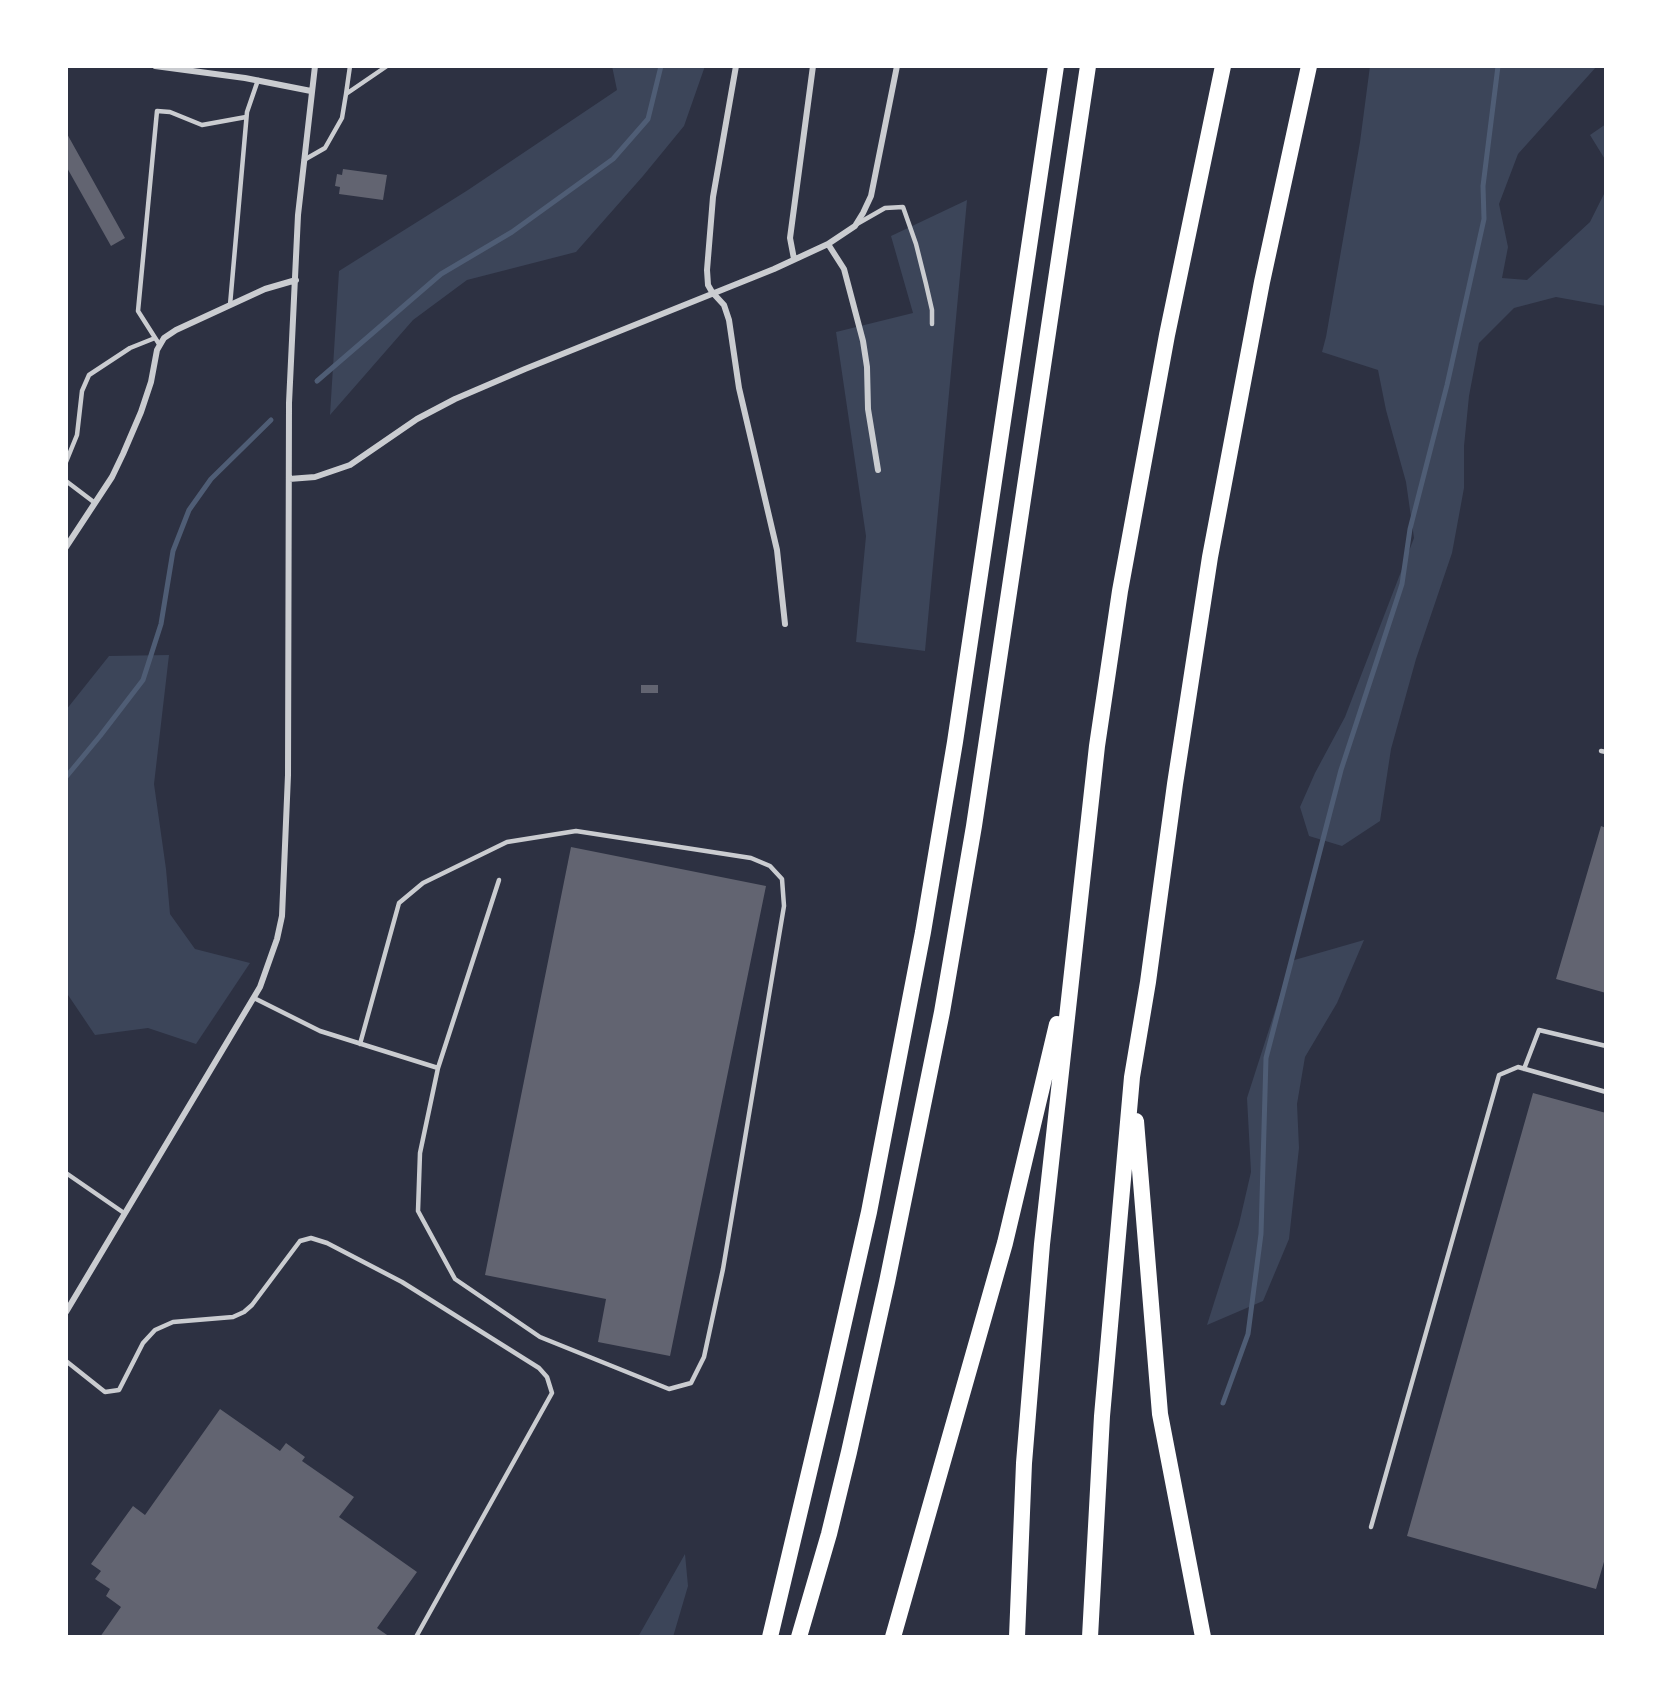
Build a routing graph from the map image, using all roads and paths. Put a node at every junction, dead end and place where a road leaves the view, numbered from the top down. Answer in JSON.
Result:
{"nodes":[{"id":1,"x":155,"y":66,"type":"edge"},
{"id":2,"x":315,"y":66,"type":"edge"},
{"id":3,"x":350,"y":66,"type":"edge"},
{"id":4,"x":387,"y":66,"type":"edge"},
{"id":5,"x":736,"y":66,"type":"edge"},
{"id":6,"x":813,"y":66,"type":"edge"},
{"id":7,"x":897,"y":66,"type":"edge"},
{"id":8,"x":1056,"y":66,"type":"edge"},
{"id":9,"x":1088,"y":66,"type":"edge"},
{"id":10,"x":1224,"y":66,"type":"edge"},
{"id":11,"x":1309,"y":66,"type":"edge"},
{"id":12,"x":258,"y":80,"type":"junction"},
{"id":13,"x":311,"y":91,"type":"junction"},
{"id":14,"x":346,"y":94,"type":"junction"},
{"id":15,"x":246,"y":117,"type":"junction"},
{"id":16,"x":304,"y":160,"type":"junction"},
{"id":17,"x":855,"y":226,"type":"junction"},
{"id":18,"x":828,"y":244,"type":"junction"},
{"id":19,"x":794,"y":259,"type":"junction"},
{"id":20,"x":296,"y":280,"type":"junction"},
{"id":21,"x":712,"y":292,"type":"junction"},
{"id":22,"x":231,"y":305,"type":"junction"},
{"id":23,"x":932,"y":324,"type":"dead end"},
{"id":24,"x":155,"y":338,"type":"junction"},
{"id":25,"x":159,"y":344,"type":"junction"},
{"id":26,"x":66,"y":462,"type":"edge"},
{"id":27,"x":878,"y":470,"type":"dead end"},
{"id":28,"x":289,"y":479,"type":"junction"},
{"id":29,"x":66,"y":481,"type":"edge"},
{"id":30,"x":95,"y":503,"type":"junction"},
{"id":31,"x":66,"y":546,"type":"edge"},
{"id":32,"x":785,"y":624,"type":"dead end"},
{"id":33,"x":499,"y":880,"type":"dead end"},
{"id":34,"x":1074,"y":953,"type":"junction"},
{"id":35,"x":254,"y":998,"type":"junction"},
{"id":36,"x":360,"y":1044,"type":"junction"},
{"id":37,"x":1606,"y":1046,"type":"edge"},
{"id":38,"x":438,"y":1068,"type":"junction"},
{"id":39,"x":1524,"y":1069,"type":"junction"},
{"id":40,"x":1132,"y":1077,"type":"junction"},
{"id":41,"x":1606,"y":1092,"type":"edge"},
{"id":42,"x":66,"y":1173,"type":"edge"},
{"id":43,"x":124,"y":1214,"type":"junction"},
{"id":44,"x":66,"y":1311,"type":"edge"},
{"id":45,"x":66,"y":1361,"type":"edge"},
{"id":46,"x":1371,"y":1527,"type":"dead end"},
{"id":47,"x":416,"y":1637,"type":"edge"},
{"id":48,"x":770,"y":1637,"type":"edge"},
{"id":49,"x":799,"y":1637,"type":"edge"},
{"id":50,"x":893,"y":1637,"type":"edge"},
{"id":51,"x":1017,"y":1637,"type":"edge"},
{"id":52,"x":1090,"y":1637,"type":"edge"},
{"id":53,"x":1203,"y":1637,"type":"edge"}],
"edges":[{"from":1,"to":12,"type":"street"},
{"from":2,"to":13,"type":"street"},
{"from":3,"to":14,"type":"lane"},
{"from":4,"to":14,"type":"lane"},
{"from":5,"to":21,"type":"street"},
{"from":6,"to":19,"type":"street"},
{"from":7,"to":17,"type":"street"},
{"from":8,"to":48,"type":"highway"},
{"from":9,"to":49,"type":"highway"},
{"from":10,"to":34,"type":"highway"},
{"from":11,"to":40,"type":"highway"},
{"from":12,"to":13,"type":"street"},
{"from":12,"to":15,"type":"lane"},
{"from":13,"to":16,"type":"street"},
{"from":14,"to":16,"type":"lane"},
{"from":15,"to":22,"type":"lane"},
{"from":15,"to":24,"type":"lane"},
{"from":16,"to":20,"type":"street"},
{"from":17,"to":18,"type":"street"},
{"from":17,"to":23,"type":"lane"},
{"from":18,"to":19,"type":"street"},
{"from":18,"to":27,"type":"street"},
{"from":19,"to":21,"type":"street"},
{"from":20,"to":22,"type":"street"},
{"from":20,"to":28,"type":"street"},
{"from":21,"to":28,"type":"street"},
{"from":21,"to":32,"type":"street"},
{"from":22,"to":25,"type":"street"},
{"from":24,"to":25,"type":"lane"},
{"from":24,"to":26,"type":"lane"},
{"from":25,"to":30,"type":"street"},
{"from":28,"to":35,"type":"street"},
{"from":29,"to":30,"type":"lane"},
{"from":30,"to":31,"type":"street"},
{"from":33,"to":38,"type":"lane"},
{"from":34,"to":50,"type":"highway"},
{"from":34,"to":51,"type":"highway"},
{"from":35,"to":36,"type":"lane"},
{"from":35,"to":43,"type":"street"},
{"from":36,"to":38,"type":"lane"},
{"from":36,"to":38,"type":"lane"},
{"from":37,"to":39,"type":"lane"},
{"from":39,"to":41,"type":"lane"},
{"from":39,"to":46,"type":"lane"},
{"from":40,"to":52,"type":"highway"},
{"from":40,"to":53,"type":"highway"},
{"from":42,"to":43,"type":"lane"},
{"from":43,"to":44,"type":"street"},
{"from":45,"to":47,"type":"lane"}]}
